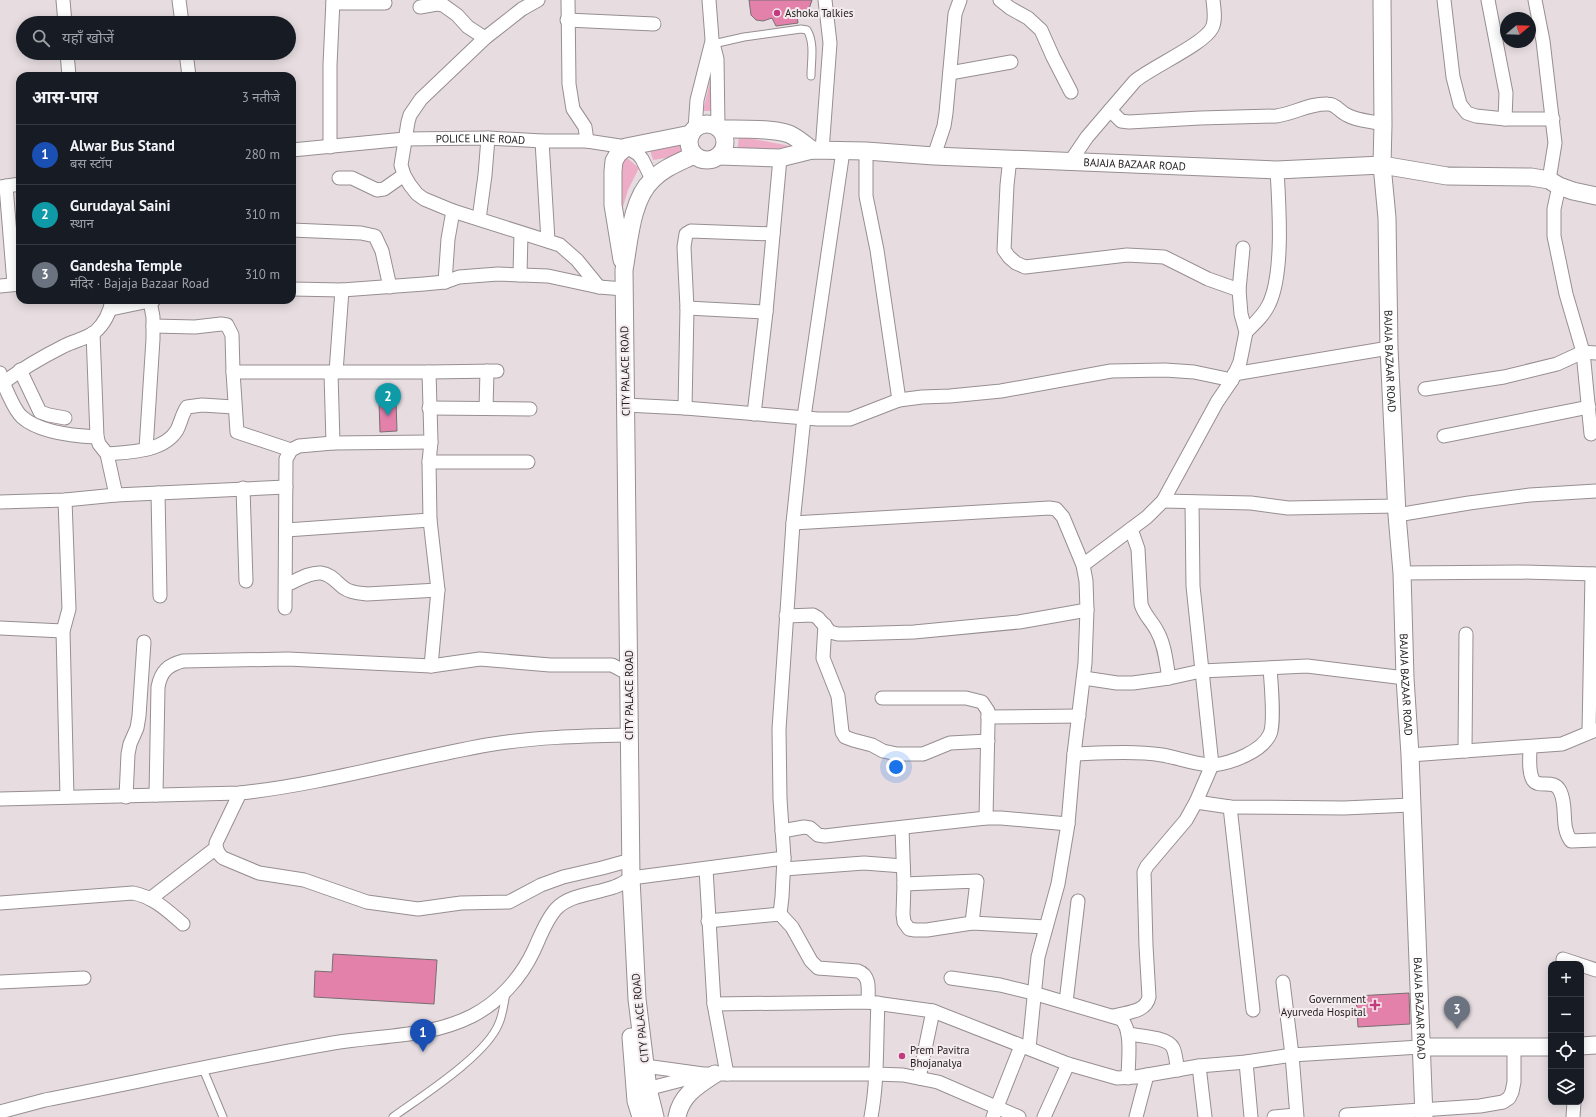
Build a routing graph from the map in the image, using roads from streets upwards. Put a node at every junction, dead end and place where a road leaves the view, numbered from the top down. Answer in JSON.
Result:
{"nodes":[{"id":1,"x":63,"y":0,"type":"edge"},
{"id":2,"x":178,"y":0,"type":"edge"},
{"id":3,"x":520,"y":0,"type":"edge"},
{"id":4,"x":538,"y":0,"type":"edge"},
{"id":5,"x":568,"y":0,"type":"edge"},
{"id":6,"x":709,"y":0,"type":"edge"},
{"id":7,"x":825,"y":0,"type":"edge"},
{"id":8,"x":960,"y":0,"type":"edge"},
{"id":9,"x":1000,"y":0,"type":"edge"},
{"id":10,"x":1213,"y":0,"type":"edge"},
{"id":11,"x":1382,"y":0,"type":"edge"},
{"id":12,"x":1444,"y":0,"type":"edge"},
{"id":13,"x":1488,"y":0,"type":"edge"},
{"id":14,"x":1535,"y":0,"type":"edge"},
{"id":15,"x":333,"y":2,"type":"edge"},
{"id":16,"x":385,"y":3,"type":"dead end"},
{"id":17,"x":420,"y":8,"type":"dead end"},
{"id":18,"x":64,"y":16,"type":"edge"},
{"id":19,"x":181,"y":16,"type":"edge"},
{"id":20,"x":513,"y":17,"type":"junction"},
{"id":21,"x":568,"y":20,"type":"junction"},
{"id":22,"x":654,"y":24,"type":"dead end"},
{"id":23,"x":485,"y":38,"type":"junction"},
{"id":24,"x":713,"y":42,"type":"junction"},
{"id":25,"x":68,"y":60,"type":"edge"},
{"id":26,"x":187,"y":60,"type":"edge"},
{"id":27,"x":1010,"y":62,"type":"dead end"},
{"id":28,"x":69,"y":72,"type":"edge"},
{"id":29,"x":188,"y":72,"type":"edge"},
{"id":30,"x":950,"y":72,"type":"junction"},
{"id":31,"x":1071,"y":92,"type":"dead end"},
{"id":32,"x":1110,"y":110,"type":"junction"},
{"id":33,"x":1505,"y":119,"type":"junction"},
{"id":34,"x":1552,"y":119,"type":"junction"},
{"id":35,"x":1383,"y":124,"type":"junction"},
{"id":36,"x":719,"y":128,"type":"junction"},
{"id":37,"x":693,"y":132,"type":"junction"},
{"id":38,"x":488,"y":138,"type":"junction"},
{"id":39,"x":405,"y":139,"type":"junction"},
{"id":40,"x":542,"y":141,"type":"junction"},
{"id":41,"x":587,"y":141,"type":"junction"},
{"id":42,"x":330,"y":147,"type":"junction"},
{"id":43,"x":626,"y":147,"type":"junction"},
{"id":44,"x":296,"y":150,"type":"edge"},
{"id":45,"x":817,"y":151,"type":"junction"},
{"id":46,"x":843,"y":151,"type":"junction"},
{"id":47,"x":866,"y":151,"type":"junction"},
{"id":48,"x":694,"y":155,"type":"junction"},
{"id":49,"x":719,"y":156,"type":"junction"},
{"id":50,"x":934,"y":156,"type":"junction"},
{"id":51,"x":780,"y":158,"type":"junction"},
{"id":52,"x":1010,"y":158,"type":"junction"},
{"id":53,"x":1070,"y":162,"type":"junction"},
{"id":54,"x":1382,"y":166,"type":"junction"},
{"id":55,"x":1277,"y":170,"type":"junction"},
{"id":56,"x":404,"y":175,"type":"junction"},
{"id":57,"x":339,"y":178,"type":"dead end"},
{"id":58,"x":652,"y":179,"type":"junction"},
{"id":59,"x":1554,"y":183,"type":"junction"},
{"id":60,"x":16,"y":184,"type":"edge"},
{"id":61,"x":3,"y":186,"type":"edge"},
{"id":62,"x":1596,"y":196,"type":"edge"},
{"id":63,"x":453,"y":211,"type":"junction"},
{"id":64,"x":14,"y":214,"type":"edge"},
{"id":65,"x":479,"y":218,"type":"junction"},
{"id":66,"x":296,"y":230,"type":"edge"},
{"id":67,"x":521,"y":233,"type":"junction"},
{"id":68,"x":773,"y":234,"type":"junction"},
{"id":69,"x":548,"y":241,"type":"junction"},
{"id":70,"x":1243,"y":248,"type":"dead end"},
{"id":71,"x":16,"y":261,"type":"edge"},
{"id":72,"x":624,"y":270,"type":"junction"},
{"id":73,"x":520,"y":275,"type":"junction"},
{"id":74,"x":445,"y":282,"type":"junction"},
{"id":75,"x":16,"y":284,"type":"edge"},
{"id":76,"x":0,"y":286,"type":"edge"},
{"id":77,"x":390,"y":287,"type":"junction"},
{"id":78,"x":599,"y":287,"type":"junction"},
{"id":79,"x":296,"y":289,"type":"edge"},
{"id":80,"x":624,"y":289,"type":"junction"},
{"id":81,"x":342,"y":290,"type":"junction"},
{"id":82,"x":1239,"y":290,"type":"junction"},
{"id":83,"x":121,"y":304,"type":"edge"},
{"id":84,"x":152,"y":304,"type":"edge"},
{"id":85,"x":111,"y":305,"type":"edge"},
{"id":86,"x":687,"y":308,"type":"junction"},
{"id":87,"x":766,"y":312,"type":"junction"},
{"id":88,"x":153,"y":326,"type":"junction"},
{"id":89,"x":1246,"y":332,"type":"junction"},
{"id":90,"x":93,"y":333,"type":"junction"},
{"id":91,"x":1388,"y":348,"type":"junction"},
{"id":92,"x":1590,"y":352,"type":"edge"},
{"id":93,"x":20,"y":370,"type":"junction"},
{"id":94,"x":232,"y":372,"type":"junction"},
{"id":95,"x":429,"y":372,"type":"junction"},
{"id":96,"x":334,"y":373,"type":"junction"},
{"id":97,"x":1233,"y":377,"type":"junction"},
{"id":98,"x":1,"y":380,"type":"edge"},
{"id":99,"x":1425,"y":389,"type":"dead end"},
{"id":100,"x":899,"y":400,"type":"junction"},
{"id":101,"x":626,"y":405,"type":"junction"},
{"id":102,"x":234,"y":407,"type":"junction"},
{"id":103,"x":1590,"y":407,"type":"junction"},
{"id":104,"x":430,"y":408,"type":"junction"},
{"id":105,"x":486,"y":408,"type":"junction"},
{"id":106,"x":685,"y":408,"type":"junction"},
{"id":107,"x":530,"y":409,"type":"dead end"},
{"id":108,"x":754,"y":414,"type":"junction"},
{"id":109,"x":804,"y":417,"type":"junction"},
{"id":110,"x":65,"y":418,"type":"dead end"},
{"id":111,"x":1591,"y":434,"type":"dead end"},
{"id":112,"x":1444,"y":436,"type":"dead end"},
{"id":113,"x":97,"y":437,"type":"junction"},
{"id":114,"x":431,"y":442,"type":"junction"},
{"id":115,"x":333,"y":443,"type":"junction"},
{"id":116,"x":146,"y":449,"type":"junction"},
{"id":117,"x":291,"y":450,"type":"junction"},
{"id":118,"x":107,"y":454,"type":"junction"},
{"id":119,"x":429,"y":462,"type":"junction"},
{"id":120,"x":528,"y":462,"type":"dead end"},
{"id":121,"x":286,"y":487,"type":"junction"},
{"id":122,"x":242,"y":488,"type":"junction"},
{"id":123,"x":1596,"y":491,"type":"edge"},
{"id":124,"x":158,"y":493,"type":"junction"},
{"id":125,"x":116,"y":495,"type":"junction"},
{"id":126,"x":65,"y":500,"type":"junction"},
{"id":127,"x":1164,"y":501,"type":"junction"},
{"id":128,"x":0,"y":502,"type":"edge"},
{"id":129,"x":1192,"y":502,"type":"junction"},
{"id":130,"x":1397,"y":510,"type":"junction"},
{"id":131,"x":430,"y":520,"type":"junction"},
{"id":132,"x":793,"y":523,"type":"junction"},
{"id":133,"x":1131,"y":528,"type":"junction"},
{"id":134,"x":286,"y":530,"type":"junction"},
{"id":135,"x":1083,"y":565,"type":"junction"},
{"id":136,"x":1402,"y":573,"type":"junction"},
{"id":137,"x":1594,"y":574,"type":"edge"},
{"id":138,"x":246,"y":581,"type":"dead end"},
{"id":139,"x":286,"y":585,"type":"junction"},
{"id":140,"x":438,"y":590,"type":"junction"},
{"id":141,"x":160,"y":596,"type":"dead end"},
{"id":142,"x":285,"y":608,"type":"dead end"},
{"id":143,"x":1087,"y":610,"type":"junction"},
{"id":144,"x":786,"y":616,"type":"junction"},
{"id":145,"x":825,"y":625,"type":"junction"},
{"id":146,"x":0,"y":628,"type":"edge"},
{"id":147,"x":63,"y":631,"type":"junction"},
{"id":148,"x":1466,"y":634,"type":"dead end"},
{"id":149,"x":144,"y":642,"type":"dead end"},
{"id":150,"x":431,"y":666,"type":"junction"},
{"id":151,"x":1270,"y":668,"type":"junction"},
{"id":152,"x":1201,"y":670,"type":"junction"},
{"id":153,"x":630,"y":674,"type":"junction"},
{"id":154,"x":1084,"y":678,"type":"junction"},
{"id":155,"x":1169,"y":678,"type":"junction"},
{"id":156,"x":1405,"y":678,"type":"junction"},
{"id":157,"x":882,"y":698,"type":"dead end"},
{"id":158,"x":1079,"y":716,"type":"junction"},
{"id":159,"x":988,"y":717,"type":"junction"},
{"id":160,"x":1592,"y":731,"type":"edge"},
{"id":161,"x":628,"y":734,"type":"junction"},
{"id":162,"x":988,"y":741,"type":"junction"},
{"id":163,"x":1530,"y":747,"type":"junction"},
{"id":164,"x":1465,"y":750,"type":"junction"},
{"id":165,"x":1074,"y":754,"type":"junction"},
{"id":166,"x":1410,"y":755,"type":"junction"},
{"id":167,"x":1212,"y":765,"type":"junction"},
{"id":168,"x":240,"y":793,"type":"junction"},
{"id":169,"x":156,"y":795,"type":"junction"},
{"id":170,"x":67,"y":797,"type":"junction"},
{"id":171,"x":126,"y":797,"type":"junction"},
{"id":172,"x":0,"y":799,"type":"edge"},
{"id":173,"x":1196,"y":802,"type":"junction"},
{"id":174,"x":1412,"y":805,"type":"junction"},
{"id":175,"x":1230,"y":807,"type":"junction"},
{"id":176,"x":986,"y":818,"type":"junction"},
{"id":177,"x":1068,"y":824,"type":"junction"},
{"id":178,"x":902,"y":828,"type":"junction"},
{"id":179,"x":782,"y":831,"type":"junction"},
{"id":180,"x":1596,"y":840,"type":"edge"},
{"id":181,"x":216,"y":848,"type":"junction"},
{"id":182,"x":631,"y":860,"type":"junction"},
{"id":183,"x":784,"y":864,"type":"junction"},
{"id":184,"x":903,"y":866,"type":"junction"},
{"id":185,"x":706,"y":869,"type":"junction"},
{"id":186,"x":631,"y":878,"type":"junction"},
{"id":187,"x":904,"y":884,"type":"junction"},
{"id":188,"x":150,"y":898,"type":"junction"},
{"id":189,"x":1078,"y":901,"type":"dead end"},
{"id":190,"x":0,"y":904,"type":"edge"},
{"id":191,"x":780,"y":914,"type":"junction"},
{"id":192,"x":708,"y":921,"type":"junction"},
{"id":193,"x":972,"y":923,"type":"junction"},
{"id":194,"x":183,"y":924,"type":"dead end"},
{"id":195,"x":1046,"y":927,"type":"junction"},
{"id":196,"x":1563,"y":959,"type":"dead end"},
{"id":197,"x":1569,"y":961,"type":"edge"},
{"id":198,"x":1584,"y":966,"type":"edge"},
{"id":199,"x":1596,"y":970,"type":"edge"},
{"id":200,"x":84,"y":978,"type":"dead end"},
{"id":201,"x":951,"y":978,"type":"dead end"},
{"id":202,"x":0,"y":982,"type":"edge"},
{"id":203,"x":1283,"y":982,"type":"dead end"},
{"id":204,"x":1034,"y":993,"type":"junction"},
{"id":205,"x":873,"y":1002,"type":"junction"},
{"id":206,"x":1066,"y":1002,"type":"junction"},
{"id":207,"x":714,"y":1004,"type":"junction"},
{"id":208,"x":1253,"y":1010,"type":"dead end"},
{"id":209,"x":933,"y":1011,"type":"junction"},
{"id":210,"x":1114,"y":1016,"type":"junction"},
{"id":211,"x":1128,"y":1034,"type":"junction"},
{"id":212,"x":1596,"y":1045,"type":"edge"},
{"id":213,"x":1584,"y":1046,"type":"edge"},
{"id":214,"x":1025,"y":1047,"type":"junction"},
{"id":215,"x":1420,"y":1047,"type":"junction"},
{"id":216,"x":1514,"y":1047,"type":"junction"},
{"id":217,"x":1548,"y":1047,"type":"edge"},
{"id":218,"x":1292,"y":1055,"type":"junction"},
{"id":219,"x":1246,"y":1062,"type":"junction"},
{"id":220,"x":1068,"y":1064,"type":"junction"},
{"id":221,"x":1199,"y":1066,"type":"junction"},
{"id":222,"x":639,"y":1067,"type":"junction"},
{"id":223,"x":1178,"y":1070,"type":"junction"},
{"id":224,"x":715,"y":1074,"type":"junction"},
{"id":225,"x":875,"y":1074,"type":"junction"},
{"id":226,"x":1147,"y":1075,"type":"junction"},
{"id":227,"x":919,"y":1078,"type":"junction"},
{"id":228,"x":1128,"y":1078,"type":"junction"},
{"id":229,"x":642,"y":1091,"type":"junction"},
{"id":230,"x":1574,"y":1105,"type":"edge"},
{"id":231,"x":1481,"y":1111,"type":"edge"},
{"id":232,"x":0,"y":1112,"type":"edge"},
{"id":233,"x":995,"y":1112,"type":"edge"},
{"id":234,"x":1424,"y":1113,"type":"edge"},
{"id":235,"x":1141,"y":1115,"type":"edge"},
{"id":236,"x":1346,"y":1115,"type":"dead end"},
{"id":237,"x":1372,"y":1115,"type":"edge"},
{"id":238,"x":1297,"y":1116,"type":"edge"},
{"id":239,"x":641,"y":1117,"type":"edge"},
{"id":240,"x":655,"y":1117,"type":"edge"},
{"id":241,"x":678,"y":1117,"type":"edge"},
{"id":242,"x":871,"y":1117,"type":"edge"},
{"id":243,"x":1019,"y":1117,"type":"edge"},
{"id":244,"x":1044,"y":1117,"type":"edge"},
{"id":245,"x":1205,"y":1117,"type":"edge"},
{"id":246,"x":1251,"y":1117,"type":"edge"},
{"id":247,"x":1274,"y":1117,"type":"edge"},
{"id":248,"x":1573,"y":1117,"type":"edge"}],
"edges":[{"from":1,"to":18,"type":"street"},
{"from":2,"to":19,"type":"street"},
{"from":3,"to":20,"type":"street"},
{"from":4,"to":20,"type":"street"},
{"from":5,"to":21,"type":"street"},
{"from":6,"to":24,"type":"street"},
{"from":7,"to":45,"type":"street"},
{"from":8,"to":30,"type":"street"},
{"from":9,"to":31,"type":"street"},
{"from":10,"to":32,"type":"street"},
{"from":11,"to":35,"type":"street"},
{"from":12,"to":33,"type":"street"},
{"from":13,"to":33,"type":"street"},
{"from":14,"to":34,"type":"street"},
{"from":15,"to":16,"type":"street"},
{"from":15,"to":42,"type":"street"},
{"from":17,"to":23,"type":"street"},
{"from":20,"to":23,"type":"street"},
{"from":21,"to":22,"type":"street"},
{"from":21,"to":41,"type":"street"},
{"from":23,"to":39,"type":"street"},
{"from":24,"to":36,"type":"street"},
{"from":24,"to":37,"type":"street"},
{"from":25,"to":28,"type":"street"},
{"from":26,"to":29,"type":"street"},
{"from":27,"to":30,"type":"street"},
{"from":30,"to":50,"type":"street"},
{"from":32,"to":35,"type":"street"},
{"from":32,"to":53,"type":"street"},
{"from":33,"to":34,"type":"street"},
{"from":34,"to":59,"type":"street"},
{"from":35,"to":54,"type":"street"},
{"from":36,"to":37,"type":"street"},
{"from":36,"to":45,"type":"street"},
{"from":36,"to":49,"type":"street"},
{"from":37,"to":43,"type":"street"},
{"from":37,"to":48,"type":"street"},
{"from":38,"to":39,"type":"street","name":"POLICE LINE ROAD"},
{"from":38,"to":40,"type":"street","name":"POLICE LINE ROAD"},
{"from":38,"to":65,"type":"street"},
{"from":39,"to":42,"type":"street","name":"POLICE LINE ROAD"},
{"from":39,"to":56,"type":"street"},
{"from":40,"to":41,"type":"street","name":"POLICE LINE ROAD"},
{"from":40,"to":69,"type":"street"},
{"from":41,"to":43,"type":"street","name":"POLICE LINE ROAD"},
{"from":42,"to":44,"type":"street","name":"POLICE LINE ROAD"},
{"from":43,"to":58,"type":"street","name":"POLICE LINE ROAD"},
{"from":43,"to":72,"type":"street","name":"CITY PALACE ROAD"},
{"from":45,"to":46,"type":"street","name":"BAJAJA BAZAAR ROAD"},
{"from":45,"to":51,"type":"street"},
{"from":46,"to":47,"type":"street","name":"BAJAJA BAZAAR ROAD"},
{"from":46,"to":109,"type":"street"},
{"from":47,"to":50,"type":"street","name":"BAJAJA BAZAAR ROAD"},
{"from":47,"to":100,"type":"street"},
{"from":48,"to":49,"type":"street"},
{"from":48,"to":58,"type":"street","name":"CITY PALACE ROAD"},
{"from":49,"to":51,"type":"street"},
{"from":50,"to":52,"type":"street","name":"BAJAJA BAZAAR ROAD"},
{"from":51,"to":68,"type":"street"},
{"from":52,"to":53,"type":"street","name":"BAJAJA BAZAAR ROAD"},
{"from":52,"to":82,"type":"street"},
{"from":53,"to":55,"type":"street","name":"BAJAJA BAZAAR ROAD"},
{"from":54,"to":55,"type":"street","name":"BAJAJA BAZAAR ROAD"},
{"from":54,"to":59,"type":"street"},
{"from":54,"to":91,"type":"street","name":"BAJAJA BAZAAR ROAD"},
{"from":55,"to":89,"type":"street"},
{"from":56,"to":57,"type":"street"},
{"from":56,"to":63,"type":"street"},
{"from":58,"to":72,"type":"street","name":"CITY PALACE ROAD"},
{"from":59,"to":62,"type":"street"},
{"from":59,"to":92,"type":"street"},
{"from":60,"to":61,"type":"street"},
{"from":61,"to":64,"type":"street"},
{"from":63,"to":65,"type":"street"},
{"from":63,"to":74,"type":"street"},
{"from":64,"to":71,"type":"street"},
{"from":65,"to":67,"type":"street"},
{"from":66,"to":77,"type":"street"},
{"from":67,"to":69,"type":"street"},
{"from":67,"to":73,"type":"street"},
{"from":68,"to":86,"type":"street"},
{"from":68,"to":87,"type":"street"},
{"from":69,"to":78,"type":"street"},
{"from":70,"to":82,"type":"street"},
{"from":72,"to":80,"type":"street","name":"CITY PALACE ROAD"},
{"from":73,"to":74,"type":"street"},
{"from":73,"to":78,"type":"street"},
{"from":74,"to":77,"type":"street"},
{"from":75,"to":76,"type":"street"},
{"from":77,"to":81,"type":"street"},
{"from":78,"to":80,"type":"street"},
{"from":79,"to":81,"type":"street"},
{"from":80,"to":101,"type":"street","name":"CITY PALACE ROAD"},
{"from":81,"to":96,"type":"street"},
{"from":82,"to":89,"type":"street"},
{"from":83,"to":85,"type":"street"},
{"from":84,"to":88,"type":"street"},
{"from":85,"to":90,"type":"street"},
{"from":86,"to":87,"type":"street"},
{"from":86,"to":106,"type":"street"},
{"from":87,"to":108,"type":"street"},
{"from":88,"to":94,"type":"street"},
{"from":88,"to":116,"type":"street"},
{"from":89,"to":97,"type":"street"},
{"from":90,"to":93,"type":"street"},
{"from":90,"to":113,"type":"street"},
{"from":91,"to":97,"type":"street"},
{"from":91,"to":130,"type":"street","name":"BAJAJA BAZAAR ROAD"},
{"from":92,"to":99,"type":"street"},
{"from":92,"to":103,"type":"street"},
{"from":93,"to":98,"type":"street"},
{"from":93,"to":110,"type":"street"},
{"from":94,"to":96,"type":"street"},
{"from":94,"to":102,"type":"street"},
{"from":95,"to":96,"type":"street"},
{"from":95,"to":104,"type":"street"},
{"from":95,"to":105,"type":"street"},
{"from":96,"to":115,"type":"street"},
{"from":97,"to":100,"type":"street"},
{"from":97,"to":127,"type":"street"},
{"from":98,"to":113,"type":"street"},
{"from":100,"to":109,"type":"street"},
{"from":101,"to":106,"type":"street"},
{"from":101,"to":153,"type":"street","name":"CITY PALACE ROAD"},
{"from":102,"to":116,"type":"street"},
{"from":102,"to":117,"type":"street"},
{"from":103,"to":111,"type":"street"},
{"from":103,"to":112,"type":"street"},
{"from":104,"to":105,"type":"street"},
{"from":104,"to":114,"type":"street"},
{"from":105,"to":107,"type":"street"},
{"from":106,"to":108,"type":"street"},
{"from":108,"to":109,"type":"street"},
{"from":109,"to":132,"type":"street"},
{"from":113,"to":118,"type":"street"},
{"from":114,"to":115,"type":"street"},
{"from":114,"to":119,"type":"street"},
{"from":115,"to":117,"type":"street"},
{"from":116,"to":118,"type":"street"},
{"from":117,"to":121,"type":"street"},
{"from":118,"to":125,"type":"street"},
{"from":119,"to":120,"type":"street"},
{"from":119,"to":131,"type":"street"},
{"from":121,"to":122,"type":"street"},
{"from":121,"to":134,"type":"street"},
{"from":122,"to":124,"type":"street"},
{"from":122,"to":138,"type":"street"},
{"from":123,"to":130,"type":"street"},
{"from":124,"to":125,"type":"street"},
{"from":124,"to":141,"type":"street"},
{"from":125,"to":126,"type":"street"},
{"from":126,"to":128,"type":"street"},
{"from":126,"to":147,"type":"street"},
{"from":127,"to":129,"type":"street"},
{"from":127,"to":133,"type":"street"},
{"from":129,"to":130,"type":"street"},
{"from":129,"to":152,"type":"street"},
{"from":130,"to":136,"type":"street","name":"BAJAJA BAZAAR ROAD"},
{"from":131,"to":134,"type":"street"},
{"from":131,"to":140,"type":"street"},
{"from":132,"to":135,"type":"street"},
{"from":132,"to":144,"type":"street"},
{"from":133,"to":135,"type":"street"},
{"from":133,"to":155,"type":"street"},
{"from":134,"to":139,"type":"street"},
{"from":135,"to":143,"type":"street"},
{"from":136,"to":137,"type":"street"},
{"from":136,"to":156,"type":"street","name":"BAJAJA BAZAAR ROAD"},
{"from":137,"to":160,"type":"street"},
{"from":139,"to":140,"type":"street"},
{"from":139,"to":142,"type":"street"},
{"from":140,"to":150,"type":"street"},
{"from":143,"to":145,"type":"street"},
{"from":143,"to":154,"type":"street"},
{"from":144,"to":145,"type":"street"},
{"from":144,"to":179,"type":"street"},
{"from":145,"to":162,"type":"street"},
{"from":146,"to":147,"type":"street"},
{"from":147,"to":170,"type":"street"},
{"from":148,"to":164,"type":"street"},
{"from":149,"to":171,"type":"street"},
{"from":150,"to":153,"type":"street"},
{"from":150,"to":169,"type":"street"},
{"from":151,"to":152,"type":"street"},
{"from":151,"to":156,"type":"street"},
{"from":151,"to":167,"type":"street"},
{"from":152,"to":155,"type":"street"},
{"from":152,"to":167,"type":"street"},
{"from":153,"to":161,"type":"street","name":"CITY PALACE ROAD"},
{"from":154,"to":155,"type":"street"},
{"from":154,"to":158,"type":"street"},
{"from":156,"to":166,"type":"street","name":"BAJAJA BAZAAR ROAD"},
{"from":157,"to":159,"type":"street"},
{"from":158,"to":159,"type":"street"},
{"from":158,"to":165,"type":"street"},
{"from":159,"to":162,"type":"street"},
{"from":160,"to":163,"type":"street"},
{"from":161,"to":168,"type":"street"},
{"from":161,"to":182,"type":"street","name":"CITY PALACE ROAD"},
{"from":162,"to":176,"type":"street"},
{"from":163,"to":164,"type":"street"},
{"from":163,"to":180,"type":"street"},
{"from":164,"to":166,"type":"street"},
{"from":165,"to":167,"type":"street"},
{"from":165,"to":177,"type":"street"},
{"from":166,"to":174,"type":"street","name":"BAJAJA BAZAAR ROAD"},
{"from":167,"to":173,"type":"street"},
{"from":168,"to":169,"type":"street"},
{"from":168,"to":181,"type":"street"},
{"from":169,"to":171,"type":"street"},
{"from":170,"to":171,"type":"street"},
{"from":170,"to":172,"type":"street"},
{"from":173,"to":175,"type":"street"},
{"from":173,"to":210,"type":"street"},
{"from":174,"to":175,"type":"street"},
{"from":174,"to":215,"type":"street","name":"BAJAJA BAZAAR ROAD"},
{"from":175,"to":208,"type":"street"},
{"from":176,"to":177,"type":"street"},
{"from":176,"to":178,"type":"street"},
{"from":177,"to":195,"type":"street"},
{"from":178,"to":179,"type":"street"},
{"from":178,"to":184,"type":"street"},
{"from":179,"to":183,"type":"street"},
{"from":181,"to":182,"type":"street"},
{"from":181,"to":188,"type":"street"},
{"from":182,"to":186,"type":"street","name":"CITY PALACE ROAD"},
{"from":183,"to":184,"type":"street"},
{"from":183,"to":185,"type":"street"},
{"from":183,"to":191,"type":"street"},
{"from":184,"to":187,"type":"street"},
{"from":185,"to":186,"type":"street"},
{"from":185,"to":192,"type":"street"},
{"from":186,"to":222,"type":"street","name":"CITY PALACE ROAD"},
{"from":186,"to":232,"type":"street"},
{"from":187,"to":193,"type":"street"},
{"from":187,"to":193,"type":"street"},
{"from":188,"to":190,"type":"street"},
{"from":188,"to":194,"type":"street"},
{"from":189,"to":206,"type":"street"},
{"from":191,"to":192,"type":"street"},
{"from":191,"to":205,"type":"street"},
{"from":192,"to":207,"type":"street"},
{"from":193,"to":195,"type":"street"},
{"from":195,"to":204,"type":"street"},
{"from":196,"to":197,"type":"street"},
{"from":198,"to":199,"type":"street"},
{"from":200,"to":202,"type":"street"},
{"from":201,"to":204,"type":"street"},
{"from":203,"to":218,"type":"street"},
{"from":204,"to":206,"type":"street"},
{"from":204,"to":214,"type":"street"},
{"from":205,"to":207,"type":"street"},
{"from":205,"to":209,"type":"street"},
{"from":205,"to":225,"type":"street"},
{"from":206,"to":210,"type":"street"},
{"from":207,"to":224,"type":"street"},
{"from":209,"to":214,"type":"street"},
{"from":209,"to":227,"type":"street"},
{"from":210,"to":211,"type":"street"},
{"from":211,"to":223,"type":"street"},
{"from":211,"to":228,"type":"street"},
{"from":212,"to":213,"type":"street"},
{"from":214,"to":220,"type":"street"},
{"from":214,"to":233,"type":"street"},
{"from":215,"to":216,"type":"street"},
{"from":215,"to":218,"type":"street"},
{"from":215,"to":234,"type":"street","name":"BAJAJA BAZAAR ROAD"},
{"from":216,"to":217,"type":"street"},
{"from":216,"to":231,"type":"street"},
{"from":218,"to":219,"type":"street"},
{"from":218,"to":238,"type":"street"},
{"from":219,"to":221,"type":"street"},
{"from":219,"to":246,"type":"street"},
{"from":220,"to":228,"type":"street"},
{"from":220,"to":244,"type":"street"},
{"from":221,"to":223,"type":"street"},
{"from":221,"to":245,"type":"street"},
{"from":222,"to":224,"type":"street"},
{"from":222,"to":229,"type":"street","name":"CITY PALACE ROAD"},
{"from":223,"to":226,"type":"street"},
{"from":224,"to":225,"type":"street"},
{"from":224,"to":229,"type":"street"},
{"from":224,"to":241,"type":"street"},
{"from":225,"to":227,"type":"street"},
{"from":225,"to":242,"type":"street"},
{"from":226,"to":228,"type":"street"},
{"from":226,"to":235,"type":"street"},
{"from":227,"to":233,"type":"street"},
{"from":229,"to":239,"type":"street"},
{"from":229,"to":240,"type":"street","name":"CITY PALACE ROAD"},
{"from":230,"to":248,"type":"street"},
{"from":231,"to":234,"type":"street"},
{"from":233,"to":243,"type":"street"},
{"from":234,"to":237,"type":"street"},
{"from":236,"to":237,"type":"street"},
{"from":238,"to":247,"type":"street"}]}
